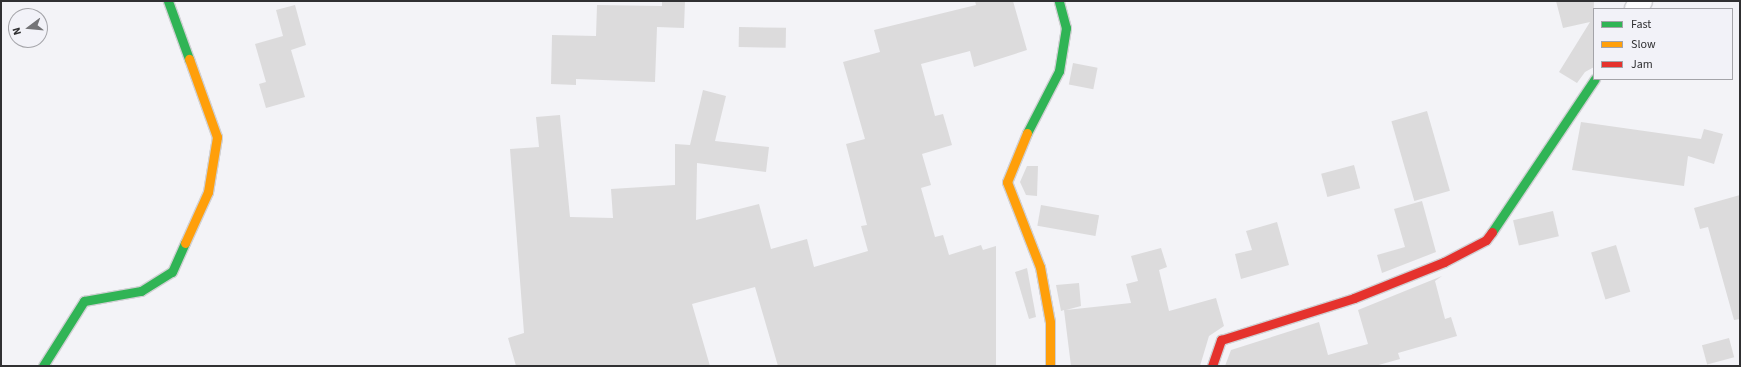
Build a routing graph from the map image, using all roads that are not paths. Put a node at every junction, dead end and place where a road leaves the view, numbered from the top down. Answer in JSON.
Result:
{"nodes":[{"id":1,"x":168,"y":1,"type":"edge"},
{"id":2,"x":1059,"y":1,"type":"edge"},
{"id":3,"x":1594,"y":80,"type":"edge"},
{"id":4,"x":43,"y":366,"type":"edge"},
{"id":5,"x":1050,"y":366,"type":"edge"},
{"id":6,"x":1212,"y":366,"type":"edge"}],
"edges":[{"from":1,"to":4,"type":"street"},
{"from":2,"to":5,"type":"street"},
{"from":3,"to":6,"type":"street"}]}
